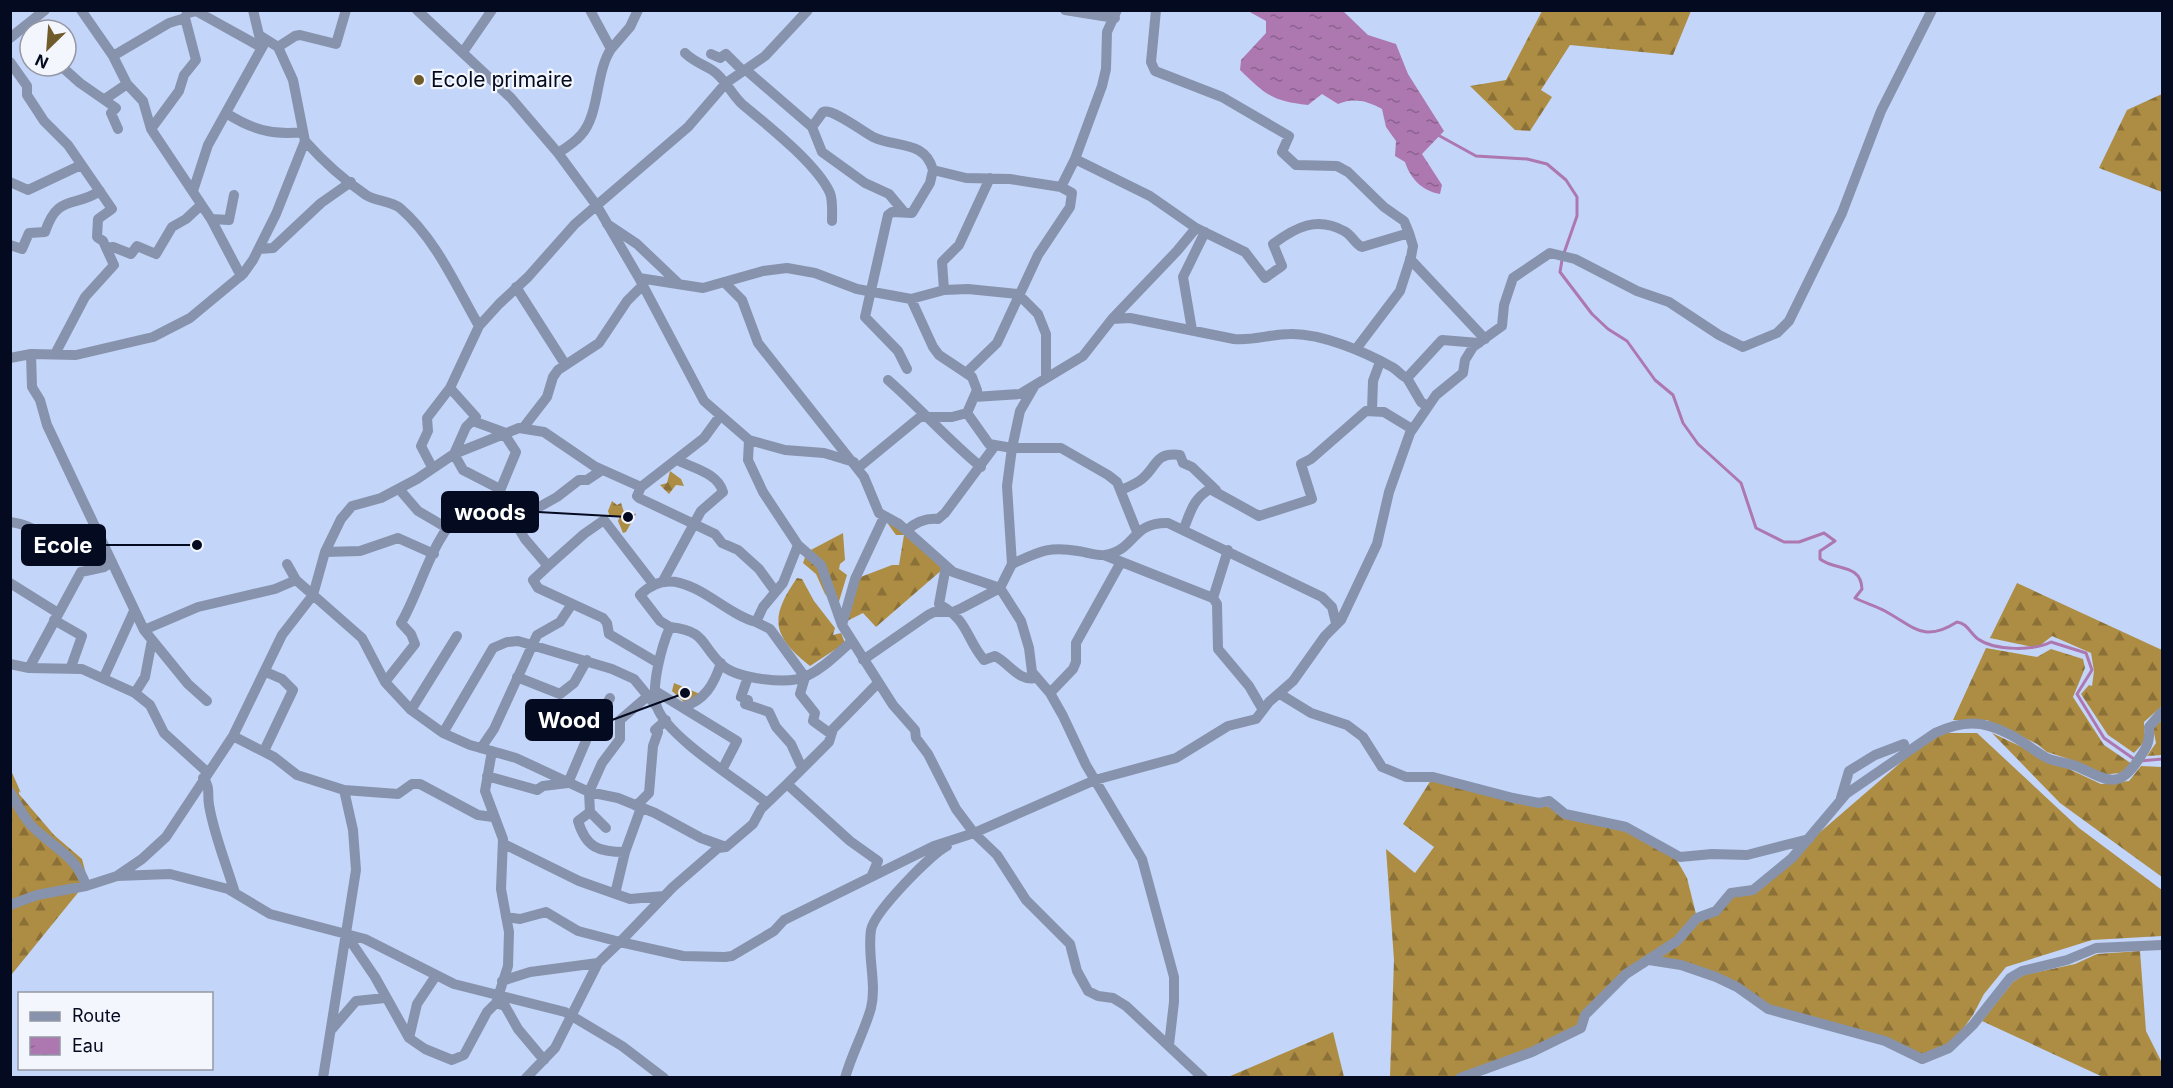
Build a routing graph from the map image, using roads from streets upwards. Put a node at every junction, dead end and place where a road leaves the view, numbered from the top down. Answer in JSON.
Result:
{"nodes":[{"id":1,"x":81,"y":10,"type":"edge"},
{"id":2,"x":253,"y":10,"type":"edge"},
{"id":3,"x":346,"y":10,"type":"edge"},
{"id":4,"x":417,"y":10,"type":"edge"},
{"id":5,"x":492,"y":10,"type":"edge"},
{"id":6,"x":590,"y":10,"type":"edge"},
{"id":7,"x":638,"y":10,"type":"edge"},
{"id":8,"x":808,"y":10,"type":"edge"},
{"id":9,"x":1065,"y":10,"type":"edge"},
{"id":10,"x":1156,"y":10,"type":"edge"},
{"id":11,"x":1932,"y":10,"type":"edge"},
{"id":12,"x":185,"y":14,"type":"edge"},
{"id":13,"x":1116,"y":14,"type":"edge"},
{"id":14,"x":263,"y":44,"type":"junction"},
{"id":15,"x":278,"y":46,"type":"junction"},
{"id":16,"x":610,"y":49,"type":"junction"},
{"id":17,"x":463,"y":52,"type":"junction"},
{"id":18,"x":685,"y":53,"type":"dead end"},
{"id":19,"x":711,"y":54,"type":"dead end"},
{"id":20,"x":113,"y":56,"type":"junction"},
{"id":21,"x":10,"y":62,"type":"edge"},
{"id":22,"x":746,"y":70,"type":"junction"},
{"id":23,"x":74,"y":78,"type":"edge"},
{"id":24,"x":726,"y":83,"type":"junction"},
{"id":25,"x":127,"y":84,"type":"junction"},
{"id":26,"x":105,"y":99,"type":"junction"},
{"id":27,"x":226,"y":113,"type":"junction"},
{"id":28,"x":812,"y":127,"type":"junction"},
{"id":29,"x":118,"y":129,"type":"dead end"},
{"id":30,"x":151,"y":129,"type":"junction"},
{"id":31,"x":304,"y":136,"type":"junction"},
{"id":32,"x":558,"y":153,"type":"junction"},
{"id":33,"x":1075,"y":159,"type":"junction"},
{"id":34,"x":81,"y":165,"type":"junction"},
{"id":35,"x":933,"y":170,"type":"junction"},
{"id":36,"x":990,"y":178,"type":"junction"},
{"id":37,"x":10,"y":182,"type":"edge"},
{"id":38,"x":351,"y":182,"type":"junction"},
{"id":39,"x":1061,"y":187,"type":"junction"},
{"id":40,"x":100,"y":191,"type":"junction"},
{"id":41,"x":193,"y":191,"type":"junction"},
{"id":42,"x":234,"y":195,"type":"dead end"},
{"id":43,"x":201,"y":205,"type":"junction"},
{"id":44,"x":597,"y":206,"type":"junction"},
{"id":45,"x":904,"y":212,"type":"junction"},
{"id":46,"x":211,"y":219,"type":"junction"},
{"id":47,"x":832,"y":221,"type":"dead end"},
{"id":48,"x":607,"y":224,"type":"junction"},
{"id":49,"x":1200,"y":230,"type":"junction"},
{"id":50,"x":1409,"y":233,"type":"junction"},
{"id":51,"x":10,"y":245,"type":"edge"},
{"id":52,"x":106,"y":248,"type":"junction"},
{"id":53,"x":259,"y":249,"type":"junction"},
{"id":54,"x":1410,"y":259,"type":"junction"},
{"id":55,"x":241,"y":276,"type":"junction"},
{"id":56,"x":641,"y":282,"type":"junction"},
{"id":57,"x":724,"y":282,"type":"junction"},
{"id":58,"x":678,"y":283,"type":"junction"},
{"id":59,"x":516,"y":287,"type":"junction"},
{"id":60,"x":944,"y":290,"type":"junction"},
{"id":61,"x":871,"y":291,"type":"junction"},
{"id":62,"x":1018,"y":294,"type":"junction"},
{"id":63,"x":911,"y":299,"type":"junction"},
{"id":64,"x":1112,"y":319,"type":"junction"},
{"id":65,"x":479,"y":326,"type":"junction"},
{"id":66,"x":1192,"y":330,"type":"junction"},
{"id":67,"x":1482,"y":341,"type":"junction"},
{"id":68,"x":1356,"y":349,"type":"junction"},
{"id":69,"x":31,"y":354,"type":"junction"},
{"id":70,"x":55,"y":354,"type":"junction"},
{"id":71,"x":10,"y":358,"type":"edge"},
{"id":72,"x":1380,"y":362,"type":"junction"},
{"id":73,"x":565,"y":364,"type":"junction"},
{"id":74,"x":907,"y":369,"type":"dead end"},
{"id":75,"x":966,"y":373,"type":"junction"},
{"id":76,"x":1046,"y":378,"type":"junction"},
{"id":77,"x":1407,"y":378,"type":"junction"},
{"id":78,"x":888,"y":380,"type":"dead end"},
{"id":79,"x":1036,"y":385,"type":"junction"},
{"id":80,"x":450,"y":388,"type":"junction"},
{"id":81,"x":974,"y":397,"type":"junction"},
{"id":82,"x":1427,"y":406,"type":"junction"},
{"id":83,"x":1372,"y":410,"type":"junction"},
{"id":84,"x":967,"y":413,"type":"junction"},
{"id":85,"x":720,"y":416,"type":"junction"},
{"id":86,"x":928,"y":416,"type":"junction"},
{"id":87,"x":476,"y":417,"type":"junction"},
{"id":88,"x":523,"y":428,"type":"junction"},
{"id":89,"x":1412,"y":429,"type":"junction"},
{"id":90,"x":503,"y":432,"type":"junction"},
{"id":91,"x":749,"y":440,"type":"junction"},
{"id":92,"x":994,"y":447,"type":"junction"},
{"id":93,"x":1012,"y":448,"type":"junction"},
{"id":94,"x":454,"y":454,"type":"junction"},
{"id":95,"x":677,"y":460,"type":"junction"},
{"id":96,"x":856,"y":465,"type":"junction"},
{"id":97,"x":432,"y":467,"type":"junction"},
{"id":98,"x":981,"y":467,"type":"junction"},
{"id":99,"x":602,"y":470,"type":"junction"},
{"id":100,"x":641,"y":487,"type":"junction"},
{"id":101,"x":399,"y":489,"type":"junction"},
{"id":102,"x":1121,"y":490,"type":"junction"},
{"id":103,"x":500,"y":494,"type":"junction"},
{"id":104,"x":1234,"y":504,"type":"junction"},
{"id":105,"x":884,"y":517,"type":"junction"},
{"id":106,"x":514,"y":521,"type":"junction"},
{"id":107,"x":10,"y":522,"type":"edge"},
{"id":108,"x":695,"y":523,"type":"junction"},
{"id":109,"x":447,"y":528,"type":"junction"},
{"id":110,"x":1184,"y":528,"type":"junction"},
{"id":111,"x":907,"y":531,"type":"junction"},
{"id":112,"x":1137,"y":532,"type":"junction"},
{"id":113,"x":798,"y":545,"type":"junction"},
{"id":114,"x":1228,"y":550,"type":"junction"},
{"id":115,"x":325,"y":552,"type":"junction"},
{"id":116,"x":434,"y":554,"type":"junction"},
{"id":117,"x":1104,"y":555,"type":"junction"},
{"id":118,"x":112,"y":562,"type":"junction"},
{"id":119,"x":1121,"y":562,"type":"junction"},
{"id":120,"x":287,"y":564,"type":"dead end"},
{"id":121,"x":1012,"y":564,"type":"junction"},
{"id":122,"x":548,"y":566,"type":"junction"},
{"id":123,"x":946,"y":566,"type":"junction"},
{"id":124,"x":92,"y":569,"type":"junction"},
{"id":125,"x":296,"y":580,"type":"junction"},
{"id":126,"x":10,"y":583,"type":"edge"},
{"id":127,"x":658,"y":583,"type":"junction"},
{"id":128,"x":1000,"y":588,"type":"junction"},
{"id":129,"x":775,"y":591,"type":"junction"},
{"id":130,"x":313,"y":595,"type":"junction"},
{"id":131,"x":1212,"y":598,"type":"junction"},
{"id":132,"x":572,"y":604,"type":"junction"},
{"id":133,"x":134,"y":611,"type":"junction"},
{"id":134,"x":953,"y":612,"type":"junction"},
{"id":135,"x":56,"y":616,"type":"junction"},
{"id":136,"x":756,"y":622,"type":"junction"},
{"id":137,"x":1336,"y":623,"type":"junction"},
{"id":138,"x":842,"y":625,"type":"junction"},
{"id":139,"x":670,"y":627,"type":"junction"},
{"id":140,"x":144,"y":630,"type":"junction"},
{"id":141,"x":457,"y":636,"type":"dead end"},
{"id":142,"x":152,"y":640,"type":"junction"},
{"id":143,"x":851,"y":642,"type":"junction"},
{"id":144,"x":532,"y":645,"type":"junction"},
{"id":145,"x":587,"y":660,"type":"junction"},
{"id":146,"x":863,"y":660,"type":"junction"},
{"id":147,"x":658,"y":663,"type":"junction"},
{"id":148,"x":721,"y":663,"type":"junction"},
{"id":149,"x":10,"y":664,"type":"edge"},
{"id":150,"x":28,"y":668,"type":"junction"},
{"id":151,"x":71,"y":668,"type":"junction"},
{"id":152,"x":266,"y":672,"type":"junction"},
{"id":153,"x":104,"y":677,"type":"junction"},
{"id":154,"x":517,"y":677,"type":"junction"},
{"id":155,"x":748,"y":677,"type":"junction"},
{"id":156,"x":805,"y":677,"type":"junction"},
{"id":157,"x":1036,"y":678,"type":"junction"},
{"id":158,"x":385,"y":682,"type":"junction"},
{"id":159,"x":878,"y":683,"type":"junction"},
{"id":160,"x":135,"y":693,"type":"junction"},
{"id":161,"x":1050,"y":693,"type":"junction"},
{"id":162,"x":653,"y":694,"type":"junction"},
{"id":163,"x":1280,"y":694,"type":"junction"},
{"id":164,"x":610,"y":698,"type":"dead end"},
{"id":165,"x":207,"y":701,"type":"dead end"},
{"id":166,"x":682,"y":707,"type":"junction"},
{"id":167,"x":411,"y":710,"type":"junction"},
{"id":168,"x":1263,"y":710,"type":"junction"},
{"id":169,"x":2163,"y":712,"type":"edge"},
{"id":170,"x":666,"y":720,"type":"junction"},
{"id":171,"x":443,"y":733,"type":"junction"},
{"id":172,"x":831,"y":734,"type":"junction"},
{"id":173,"x":233,"y":736,"type":"junction"},
{"id":174,"x":1904,"y":744,"type":"dead end"},
{"id":175,"x":487,"y":750,"type":"junction"},
{"id":176,"x":264,"y":751,"type":"junction"},
{"id":177,"x":802,"y":768,"type":"junction"},
{"id":178,"x":722,"y":770,"type":"junction"},
{"id":179,"x":205,"y":775,"type":"junction"},
{"id":180,"x":487,"y":776,"type":"junction"},
{"id":181,"x":1095,"y":780,"type":"junction"},
{"id":182,"x":568,"y":783,"type":"junction"},
{"id":183,"x":787,"y":784,"type":"junction"},
{"id":184,"x":344,"y":790,"type":"junction"},
{"id":185,"x":10,"y":792,"type":"edge"},
{"id":186,"x":589,"y":792,"type":"junction"},
{"id":187,"x":1840,"y":801,"type":"junction"},
{"id":188,"x":767,"y":803,"type":"junction"},
{"id":189,"x":639,"y":807,"type":"junction"},
{"id":190,"x":590,"y":812,"type":"junction"},
{"id":191,"x":493,"y":817,"type":"junction"},
{"id":192,"x":606,"y":828,"type":"dead end"},
{"id":193,"x":972,"y":833,"type":"junction"},
{"id":194,"x":1809,"y":839,"type":"junction"},
{"id":195,"x":504,"y":844,"type":"junction"},
{"id":196,"x":726,"y":848,"type":"junction"},
{"id":197,"x":625,"y":852,"type":"junction"},
{"id":198,"x":872,"y":875,"type":"junction"},
{"id":199,"x":117,"y":876,"type":"junction"},
{"id":200,"x":86,"y":886,"type":"junction"},
{"id":201,"x":235,"y":892,"type":"junction"},
{"id":202,"x":615,"y":894,"type":"junction"},
{"id":203,"x":664,"y":896,"type":"junction"},
{"id":204,"x":10,"y":905,"type":"edge"},
{"id":205,"x":506,"y":917,"type":"junction"},
{"id":206,"x":345,"y":933,"type":"junction"},
{"id":207,"x":620,"y":942,"type":"junction"},
{"id":208,"x":2163,"y":945,"type":"edge"},
{"id":209,"x":1649,"y":960,"type":"junction"},
{"id":210,"x":598,"y":963,"type":"junction"},
{"id":211,"x":435,"y":977,"type":"junction"},
{"id":212,"x":502,"y":981,"type":"junction"},
{"id":213,"x":385,"y":998,"type":"junction"},
{"id":214,"x":498,"y":999,"type":"junction"},
{"id":215,"x":571,"y":1015,"type":"junction"},
{"id":216,"x":331,"y":1030,"type":"junction"},
{"id":217,"x":409,"y":1038,"type":"junction"},
{"id":218,"x":1169,"y":1045,"type":"junction"},
{"id":219,"x":544,"y":1060,"type":"junction"},
{"id":220,"x":323,"y":1077,"type":"edge"},
{"id":221,"x":526,"y":1077,"type":"edge"},
{"id":222,"x":664,"y":1077,"type":"edge"},
{"id":223,"x":845,"y":1077,"type":"edge"},
{"id":224,"x":1203,"y":1077,"type":"edge"},
{"id":225,"x":1460,"y":1077,"type":"edge"}],
"edges":[{"from":1,"to":20,"type":"street"},
{"from":2,"to":14,"type":"street"},
{"from":3,"to":15,"type":"street"},
{"from":4,"to":17,"type":"street"},
{"from":5,"to":17,"type":"street"},
{"from":6,"to":16,"type":"street"},
{"from":7,"to":16,"type":"street"},
{"from":8,"to":22,"type":"street"},
{"from":9,"to":13,"type":"street"},
{"from":10,"to":50,"type":"street"},
{"from":11,"to":67,"type":"street"},
{"from":12,"to":14,"type":"street"},
{"from":12,"to":20,"type":"street"},
{"from":12,"to":30,"type":"street"},
{"from":13,"to":33,"type":"street"},
{"from":14,"to":15,"type":"street"},
{"from":14,"to":27,"type":"street"},
{"from":15,"to":31,"type":"street"},
{"from":16,"to":32,"type":"street"},
{"from":17,"to":32,"type":"street"},
{"from":18,"to":24,"type":"street"},
{"from":19,"to":22,"type":"street"},
{"from":20,"to":25,"type":"street"},
{"from":21,"to":34,"type":"street"},
{"from":22,"to":24,"type":"street"},
{"from":22,"to":28,"type":"street"},
{"from":23,"to":26,"type":"street"},
{"from":24,"to":44,"type":"street"},
{"from":24,"to":47,"type":"street"},
{"from":25,"to":26,"type":"street"},
{"from":25,"to":30,"type":"street"},
{"from":26,"to":29,"type":"street"},
{"from":27,"to":31,"type":"street"},
{"from":27,"to":41,"type":"street"},
{"from":28,"to":35,"type":"street"},
{"from":28,"to":45,"type":"street"},
{"from":30,"to":41,"type":"street"},
{"from":31,"to":38,"type":"street"},
{"from":31,"to":53,"type":"street"},
{"from":32,"to":44,"type":"street"},
{"from":33,"to":39,"type":"street"},
{"from":33,"to":49,"type":"street"},
{"from":34,"to":37,"type":"street"},
{"from":34,"to":40,"type":"street"},
{"from":35,"to":36,"type":"street"},
{"from":35,"to":45,"type":"street"},
{"from":36,"to":39,"type":"street"},
{"from":36,"to":60,"type":"street"},
{"from":38,"to":53,"type":"street"},
{"from":38,"to":65,"type":"street"},
{"from":39,"to":62,"type":"street"},
{"from":40,"to":51,"type":"street"},
{"from":40,"to":52,"type":"street"},
{"from":41,"to":43,"type":"street"},
{"from":42,"to":46,"type":"street"},
{"from":43,"to":46,"type":"street"},
{"from":43,"to":52,"type":"street"},
{"from":44,"to":48,"type":"street"},
{"from":44,"to":59,"type":"street"},
{"from":45,"to":61,"type":"street"},
{"from":46,"to":55,"type":"street"},
{"from":48,"to":56,"type":"street"},
{"from":48,"to":58,"type":"street"},
{"from":49,"to":50,"type":"street"},
{"from":49,"to":64,"type":"street"},
{"from":49,"to":66,"type":"street"},
{"from":50,"to":54,"type":"street"},
{"from":52,"to":70,"type":"street"},
{"from":53,"to":55,"type":"street"},
{"from":54,"to":67,"type":"street"},
{"from":54,"to":68,"type":"street"},
{"from":55,"to":70,"type":"street"},
{"from":56,"to":58,"type":"street"},
{"from":56,"to":73,"type":"street"},
{"from":56,"to":85,"type":"street"},
{"from":57,"to":58,"type":"street"},
{"from":57,"to":61,"type":"street"},
{"from":57,"to":96,"type":"street"},
{"from":59,"to":65,"type":"street"},
{"from":59,"to":73,"type":"street"},
{"from":60,"to":62,"type":"street"},
{"from":60,"to":63,"type":"street"},
{"from":61,"to":63,"type":"street"},
{"from":61,"to":74,"type":"street"},
{"from":62,"to":75,"type":"street"},
{"from":62,"to":76,"type":"street"},
{"from":63,"to":75,"type":"street"},
{"from":64,"to":66,"type":"street"},
{"from":64,"to":76,"type":"street"},
{"from":65,"to":80,"type":"street"},
{"from":66,"to":68,"type":"street"},
{"from":67,"to":77,"type":"street"},
{"from":67,"to":82,"type":"street"},
{"from":68,"to":72,"type":"street"},
{"from":69,"to":70,"type":"street"},
{"from":69,"to":71,"type":"street"},
{"from":69,"to":118,"type":"street"},
{"from":72,"to":77,"type":"street"},
{"from":72,"to":83,"type":"street"},
{"from":73,"to":88,"type":"street"},
{"from":75,"to":81,"type":"street"},
{"from":76,"to":79,"type":"street"},
{"from":77,"to":82,"type":"street"},
{"from":78,"to":86,"type":"street"},
{"from":79,"to":81,"type":"street"},
{"from":79,"to":93,"type":"street"},
{"from":80,"to":87,"type":"street"},
{"from":80,"to":97,"type":"street"},
{"from":81,"to":84,"type":"street"},
{"from":82,"to":89,"type":"street"},
{"from":83,"to":89,"type":"street"},
{"from":83,"to":104,"type":"street"},
{"from":84,"to":86,"type":"street"},
{"from":84,"to":92,"type":"street"},
{"from":85,"to":91,"type":"street"},
{"from":85,"to":95,"type":"street"},
{"from":86,"to":96,"type":"street"},
{"from":86,"to":98,"type":"street"},
{"from":87,"to":90,"type":"street"},
{"from":87,"to":94,"type":"street"},
{"from":88,"to":90,"type":"street"},
{"from":88,"to":99,"type":"street"},
{"from":89,"to":137,"type":"street"},
{"from":90,"to":94,"type":"street"},
{"from":90,"to":103,"type":"street"},
{"from":91,"to":96,"type":"street"},
{"from":91,"to":113,"type":"street"},
{"from":92,"to":93,"type":"street"},
{"from":92,"to":98,"type":"street"},
{"from":93,"to":102,"type":"street"},
{"from":93,"to":121,"type":"street"},
{"from":94,"to":97,"type":"street"},
{"from":94,"to":103,"type":"street"},
{"from":95,"to":100,"type":"street"},
{"from":95,"to":108,"type":"street"},
{"from":96,"to":105,"type":"street"},
{"from":97,"to":101,"type":"street"},
{"from":98,"to":111,"type":"street"},
{"from":99,"to":100,"type":"street"},
{"from":99,"to":106,"type":"street"},
{"from":100,"to":108,"type":"street"},
{"from":101,"to":109,"type":"street"},
{"from":101,"to":115,"type":"street"},
{"from":102,"to":104,"type":"street"},
{"from":102,"to":112,"type":"street"},
{"from":103,"to":106,"type":"street"},
{"from":103,"to":109,"type":"street"},
{"from":104,"to":110,"type":"street"},
{"from":105,"to":111,"type":"street"},
{"from":105,"to":138,"type":"street"},
{"from":106,"to":122,"type":"street"},
{"from":107,"to":124,"type":"street"},
{"from":108,"to":127,"type":"street"},
{"from":108,"to":129,"type":"street"},
{"from":109,"to":116,"type":"street"},
{"from":110,"to":112,"type":"street"},
{"from":110,"to":114,"type":"street"},
{"from":111,"to":123,"type":"street"},
{"from":112,"to":117,"type":"street"},
{"from":113,"to":129,"type":"street"},
{"from":113,"to":138,"type":"street"},
{"from":114,"to":131,"type":"street"},
{"from":114,"to":137,"type":"street"},
{"from":115,"to":116,"type":"street"},
{"from":115,"to":130,"type":"street"},
{"from":116,"to":158,"type":"street"},
{"from":117,"to":119,"type":"street"},
{"from":117,"to":121,"type":"street"},
{"from":118,"to":124,"type":"street"},
{"from":118,"to":133,"type":"street"},
{"from":119,"to":131,"type":"street"},
{"from":119,"to":161,"type":"street"},
{"from":120,"to":125,"type":"street"},
{"from":121,"to":128,"type":"street"},
{"from":122,"to":127,"type":"street"},
{"from":122,"to":132,"type":"street"},
{"from":123,"to":128,"type":"street"},
{"from":123,"to":134,"type":"street"},
{"from":124,"to":135,"type":"street"},
{"from":125,"to":130,"type":"street"},
{"from":125,"to":140,"type":"street"},
{"from":126,"to":135,"type":"street"},
{"from":127,"to":136,"type":"street"},
{"from":127,"to":139,"type":"street"},
{"from":128,"to":134,"type":"street"},
{"from":128,"to":157,"type":"street"},
{"from":129,"to":136,"type":"street"},
{"from":130,"to":152,"type":"street"},
{"from":130,"to":158,"type":"street"},
{"from":131,"to":168,"type":"street"},
{"from":132,"to":144,"type":"street"},
{"from":132,"to":147,"type":"street"},
{"from":133,"to":140,"type":"street"},
{"from":133,"to":153,"type":"street"},
{"from":134,"to":146,"type":"street"},
{"from":134,"to":157,"type":"street"},
{"from":135,"to":150,"type":"street"},
{"from":135,"to":151,"type":"street"},
{"from":136,"to":156,"type":"street"},
{"from":137,"to":163,"type":"street"},
{"from":138,"to":143,"type":"street"},
{"from":139,"to":147,"type":"street"},
{"from":139,"to":148,"type":"street"},
{"from":140,"to":142,"type":"street"},
{"from":141,"to":167,"type":"street"},
{"from":142,"to":160,"type":"street"},
{"from":142,"to":165,"type":"street"},
{"from":143,"to":146,"type":"street"},
{"from":143,"to":156,"type":"street"},
{"from":144,"to":145,"type":"street"},
{"from":144,"to":154,"type":"street"},
{"from":144,"to":171,"type":"street"},
{"from":145,"to":154,"type":"street"},
{"from":145,"to":162,"type":"street"},
{"from":146,"to":159,"type":"street"},
{"from":147,"to":162,"type":"street"},
{"from":148,"to":155,"type":"street"},
{"from":148,"to":166,"type":"street"},
{"from":149,"to":150,"type":"street"},
{"from":150,"to":151,"type":"street"},
{"from":151,"to":153,"type":"street"},
{"from":152,"to":173,"type":"street"},
{"from":152,"to":176,"type":"street"},
{"from":153,"to":160,"type":"street"},
{"from":154,"to":175,"type":"street"},
{"from":155,"to":156,"type":"street"},
{"from":155,"to":177,"type":"street"},
{"from":156,"to":172,"type":"street"},
{"from":157,"to":161,"type":"street"},
{"from":158,"to":167,"type":"street"},
{"from":159,"to":172,"type":"street"},
{"from":159,"to":193,"type":"street"},
{"from":160,"to":179,"type":"street"},
{"from":161,"to":181,"type":"street"},
{"from":162,"to":166,"type":"street"},
{"from":162,"to":170,"type":"street"},
{"from":162,"to":186,"type":"street"},
{"from":163,"to":168,"type":"street"},
{"from":163,"to":194,"type":"street"},
{"from":164,"to":182,"type":"street"},
{"from":166,"to":178,"type":"street"},
{"from":167,"to":171,"type":"street"},
{"from":168,"to":181,"type":"street"},
{"from":169,"to":187,"type":"street"},
{"from":170,"to":178,"type":"street"},
{"from":170,"to":189,"type":"street"},
{"from":171,"to":175,"type":"street"},
{"from":172,"to":177,"type":"street"},
{"from":173,"to":176,"type":"street"},
{"from":173,"to":179,"type":"street"},
{"from":174,"to":187,"type":"street"},
{"from":175,"to":180,"type":"street"},
{"from":175,"to":182,"type":"street"},
{"from":176,"to":184,"type":"street"},
{"from":177,"to":183,"type":"street"},
{"from":178,"to":188,"type":"street"},
{"from":179,"to":199,"type":"street"},
{"from":179,"to":201,"type":"street"},
{"from":180,"to":182,"type":"street"},
{"from":180,"to":191,"type":"street"},
{"from":181,"to":193,"type":"street"},
{"from":181,"to":218,"type":"street"},
{"from":182,"to":186,"type":"street"},
{"from":183,"to":188,"type":"street"},
{"from":183,"to":198,"type":"street"},
{"from":184,"to":191,"type":"street"},
{"from":184,"to":206,"type":"street"},
{"from":185,"to":200,"type":"street"},
{"from":186,"to":189,"type":"street"},
{"from":186,"to":190,"type":"street"},
{"from":187,"to":194,"type":"street"},
{"from":188,"to":196,"type":"street"},
{"from":189,"to":196,"type":"street"},
{"from":189,"to":197,"type":"street"},
{"from":190,"to":192,"type":"street"},
{"from":190,"to":197,"type":"street"},
{"from":191,"to":195,"type":"street"},
{"from":193,"to":198,"type":"street"},
{"from":193,"to":218,"type":"street"},
{"from":193,"to":223,"type":"street"},
{"from":194,"to":209,"type":"street"},
{"from":195,"to":202,"type":"street"},
{"from":195,"to":205,"type":"street"},
{"from":196,"to":203,"type":"street"},
{"from":197,"to":202,"type":"street"},
{"from":198,"to":207,"type":"street"},
{"from":199,"to":200,"type":"street"},
{"from":199,"to":201,"type":"street"},
{"from":200,"to":204,"type":"street"},
{"from":201,"to":206,"type":"street"},
{"from":202,"to":203,"type":"street"},
{"from":203,"to":207,"type":"street"},
{"from":205,"to":207,"type":"street"},
{"from":205,"to":212,"type":"street"},
{"from":206,"to":211,"type":"street"},
{"from":206,"to":213,"type":"street"},
{"from":206,"to":216,"type":"street"},
{"from":207,"to":210,"type":"street"},
{"from":208,"to":209,"type":"street"},
{"from":209,"to":225,"type":"street"},
{"from":210,"to":212,"type":"street"},
{"from":210,"to":215,"type":"street"},
{"from":211,"to":214,"type":"street"},
{"from":211,"to":217,"type":"street"},
{"from":212,"to":214,"type":"street"},
{"from":213,"to":216,"type":"street"},
{"from":213,"to":217,"type":"street"},
{"from":214,"to":215,"type":"street"},
{"from":214,"to":217,"type":"street"},
{"from":214,"to":219,"type":"street"},
{"from":215,"to":219,"type":"street"},
{"from":215,"to":222,"type":"street"},
{"from":216,"to":220,"type":"street"},
{"from":218,"to":224,"type":"street"},
{"from":219,"to":221,"type":"street"}]}
